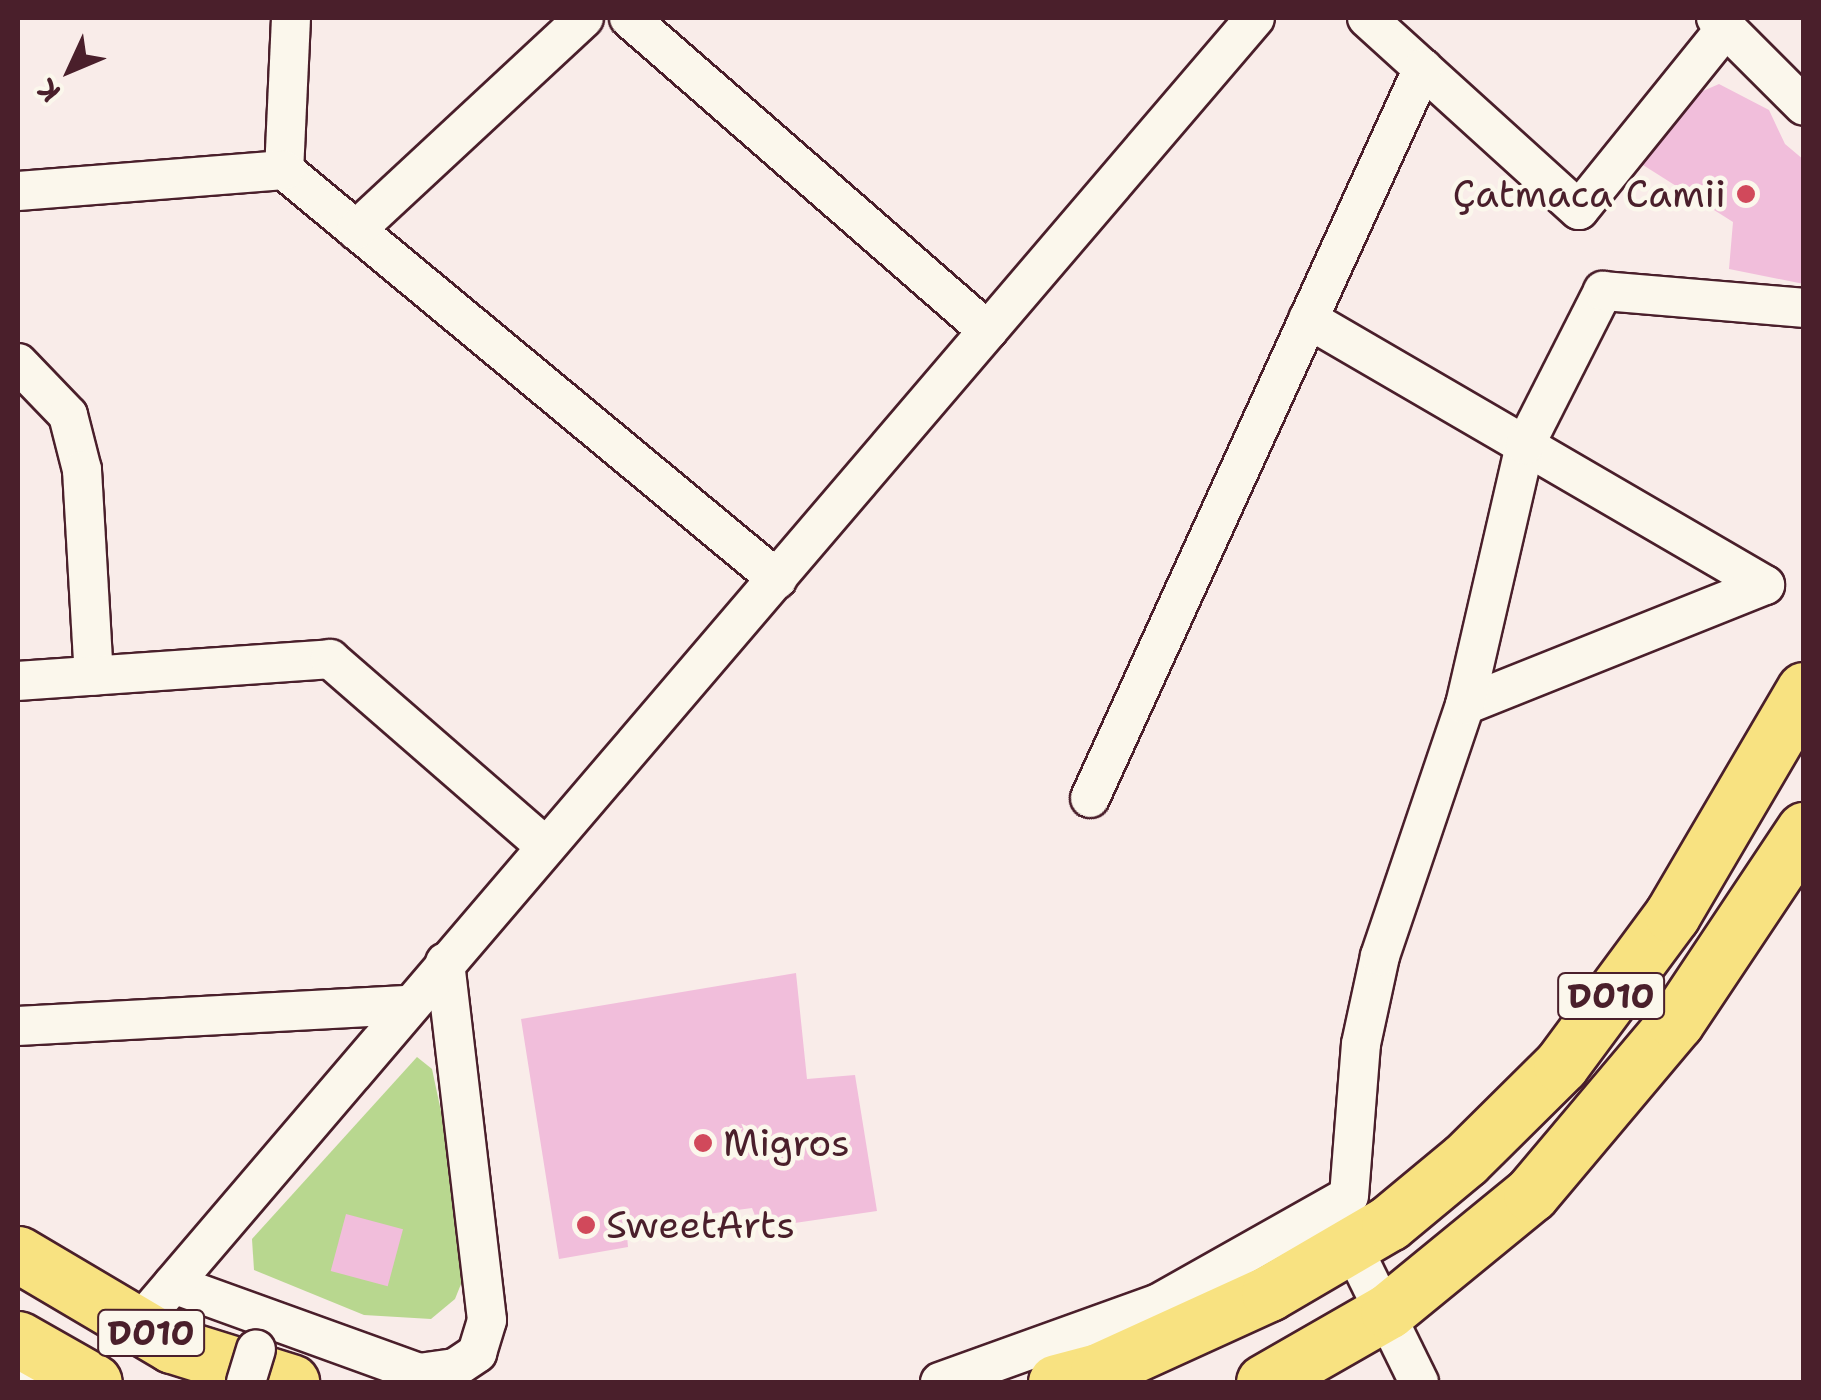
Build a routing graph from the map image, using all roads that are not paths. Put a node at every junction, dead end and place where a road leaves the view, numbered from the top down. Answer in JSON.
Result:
{"nodes":[{"id":1,"x":291,"y":18,"type":"edge"},
{"id":2,"x":584,"y":18,"type":"edge"},
{"id":3,"x":629,"y":18,"type":"edge"},
{"id":4,"x":1366,"y":18,"type":"edge"},
{"id":5,"x":1249,"y":20,"type":"edge"},
{"id":6,"x":1720,"y":22,"type":"edge"},
{"id":7,"x":1423,"y":68,"type":"junction"},
{"id":8,"x":1804,"y":106,"type":"edge"},
{"id":9,"x":284,"y":170,"type":"junction"},
{"id":10,"x":18,"y":191,"type":"edge"},
{"id":11,"x":356,"y":230,"type":"junction"},
{"id":12,"x":1804,"y":308,"type":"edge"},
{"id":13,"x":1308,"y":319,"type":"junction"},
{"id":14,"x":988,"y":331,"type":"junction"},
{"id":15,"x":18,"y":362,"type":"edge"},
{"id":16,"x":1526,"y":445,"type":"junction"},
{"id":17,"x":777,"y":579,"type":"junction"},
{"id":18,"x":94,"y":676,"type":"junction"},
{"id":19,"x":18,"y":681,"type":"edge"},
{"id":20,"x":1804,"y":690,"type":"edge"},
{"id":21,"x":1465,"y":705,"type":"junction"},
{"id":22,"x":1090,"y":798,"type":"dead end"},
{"id":23,"x":1804,"y":830,"type":"edge"},
{"id":24,"x":546,"y":847,"type":"junction"},
{"id":25,"x":445,"y":962,"type":"junction"},
{"id":26,"x":409,"y":1005,"type":"junction"},
{"id":27,"x":18,"y":1026,"type":"edge"},
{"id":28,"x":1351,"y":1244,"type":"junction"},
{"id":29,"x":18,"y":1254,"type":"edge"},
{"id":30,"x":180,"y":1276,"type":"junction"},
{"id":31,"x":1388,"y":1311,"type":"junction"},
{"id":32,"x":138,"y":1325,"type":"junction"},
{"id":33,"x":264,"y":1372,"type":"edge"},
{"id":34,"x":465,"y":1375,"type":"edge"},
{"id":35,"x":940,"y":1382,"type":"edge"},
{"id":36,"x":1056,"y":1382,"type":"edge"},
{"id":37,"x":1264,"y":1382,"type":"edge"},
{"id":38,"x":1419,"y":1382,"type":"edge"}],
"edges":[{"from":1,"to":9,"type":"street"},
{"from":2,"to":11,"type":"street"},
{"from":3,"to":14,"type":"street"},
{"from":4,"to":7,"type":"street"},
{"from":5,"to":14,"type":"street"},
{"from":6,"to":7,"type":"street"},
{"from":6,"to":8,"type":"street"},
{"from":7,"to":13,"type":"street"},
{"from":9,"to":10,"type":"street"},
{"from":9,"to":11,"type":"street"},
{"from":11,"to":17,"type":"street"},
{"from":12,"to":16,"type":"street"},
{"from":13,"to":16,"type":"street"},
{"from":13,"to":22,"type":"street"},
{"from":14,"to":17,"type":"street"},
{"from":15,"to":18,"type":"street"},
{"from":16,"to":21,"type":"street"},
{"from":16,"to":21,"type":"street"},
{"from":17,"to":24,"type":"street"},
{"from":18,"to":19,"type":"street"},
{"from":18,"to":24,"type":"street"},
{"from":20,"to":28,"type":"highway","number":"D010"},
{"from":21,"to":35,"type":"street"},
{"from":23,"to":31,"type":"highway","number":"D010"},
{"from":24,"to":25,"type":"street"},
{"from":25,"to":26,"type":"street"},
{"from":25,"to":34,"type":"street"},
{"from":26,"to":27,"type":"street"},
{"from":26,"to":30,"type":"street"},
{"from":28,"to":31,"type":"street"},
{"from":28,"to":36,"type":"highway","number":"D010"},
{"from":29,"to":32,"type":"highway","number":"D010"},
{"from":30,"to":32,"type":"street"},
{"from":30,"to":34,"type":"street"},
{"from":31,"to":37,"type":"highway","number":"D010"},
{"from":31,"to":38,"type":"street"},
{"from":32,"to":33,"type":"highway","number":"D010"}]}
